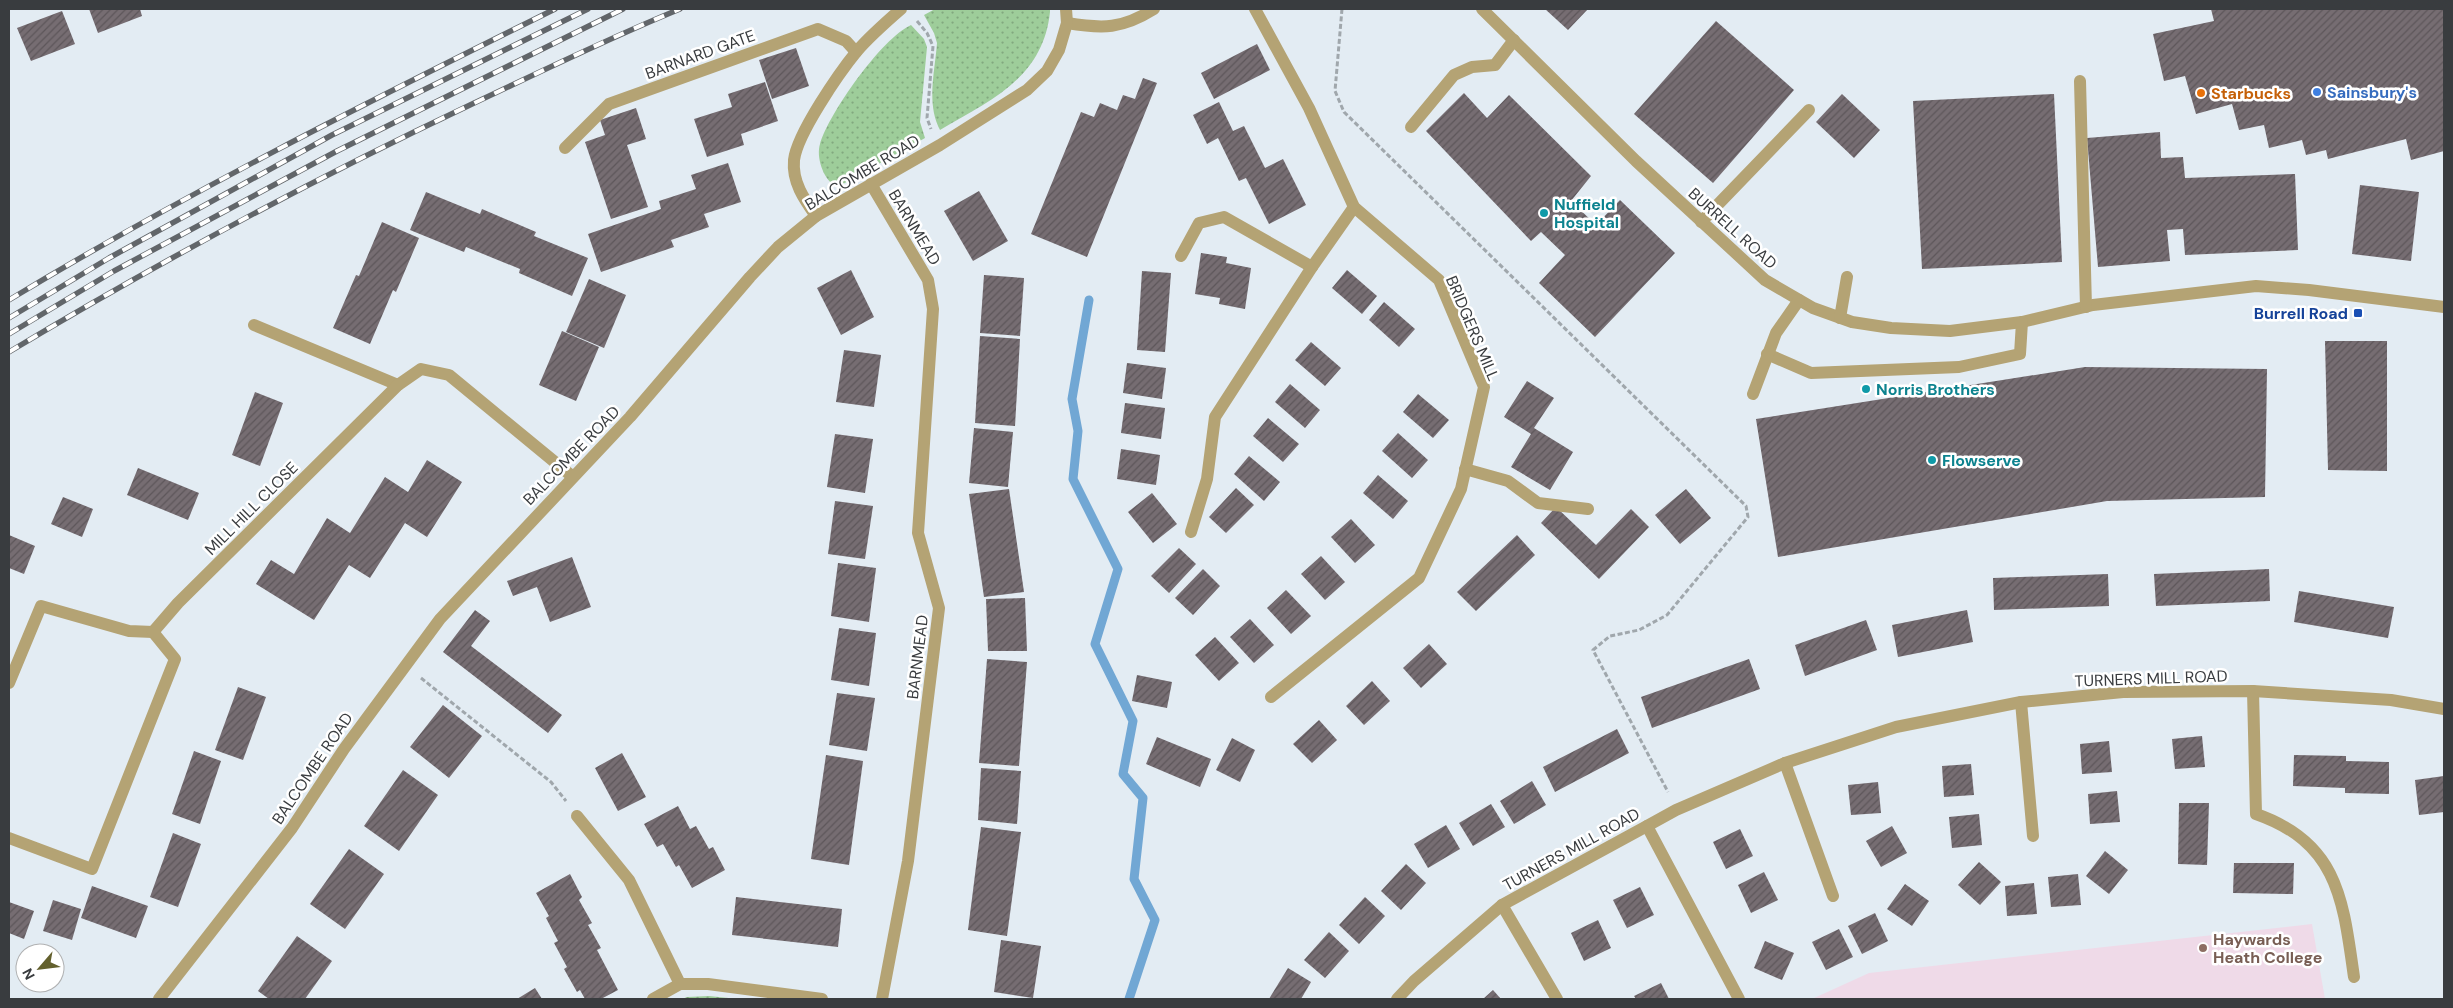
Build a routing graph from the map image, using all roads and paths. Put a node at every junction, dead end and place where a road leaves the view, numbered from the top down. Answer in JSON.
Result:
{"nodes":[{"id":1,"x":1066,"y":9,"type":"edge"},
{"id":2,"x":1154,"y":9,"type":"edge"},
{"id":3,"x":1255,"y":9,"type":"edge"},
{"id":4,"x":1342,"y":9,"type":"edge"},
{"id":5,"x":1482,"y":9,"type":"edge"},
{"id":6,"x":907,"y":12,"type":"edge"},
{"id":7,"x":1067,"y":23,"type":"junction"},
{"id":8,"x":1514,"y":40,"type":"junction"},
{"id":9,"x":856,"y":52,"type":"junction"},
{"id":10,"x":2080,"y":81,"type":"dead end"},
{"id":11,"x":1809,"y":110,"type":"dead end"},
{"id":12,"x":1411,"y":127,"type":"dead end"},
{"id":13,"x":940,"y":144,"type":"junction"},
{"id":14,"x":565,"y":148,"type":"dead end"},
{"id":15,"x":871,"y":184,"type":"junction"},
{"id":16,"x":1354,"y":207,"type":"junction"},
{"id":17,"x":816,"y":216,"type":"junction"},
{"id":18,"x":1701,"y":222,"type":"junction"},
{"id":19,"x":1181,"y":256,"type":"dead end"},
{"id":20,"x":1312,"y":267,"type":"junction"},
{"id":21,"x":1848,"y":276,"type":"dead end"},
{"id":22,"x":1799,"y":300,"type":"junction"},
{"id":23,"x":2086,"y":307,"type":"junction"},
{"id":24,"x":2444,"y":307,"type":"edge"},
{"id":25,"x":1840,"y":318,"type":"junction"},
{"id":26,"x":2022,"y":322,"type":"junction"},
{"id":27,"x":254,"y":325,"type":"dead end"},
{"id":28,"x":1768,"y":354,"type":"junction"},
{"id":29,"x":398,"y":385,"type":"junction"},
{"id":30,"x":1753,"y":394,"type":"dead end"},
{"id":31,"x":1466,"y":469,"type":"junction"},
{"id":32,"x":573,"y":477,"type":"junction"},
{"id":33,"x":1588,"y":509,"type":"dead end"},
{"id":34,"x":1191,"y":532,"type":"dead end"},
{"id":35,"x":153,"y":632,"type":"junction"},
{"id":36,"x":405,"y":665,"type":"junction"},
{"id":37,"x":9,"y":682,"type":"edge"},
{"id":38,"x":2253,"y":691,"type":"junction"},
{"id":39,"x":1271,"y":697,"type":"dead end"},
{"id":40,"x":2021,"y":702,"type":"junction"},
{"id":41,"x":2444,"y":709,"type":"edge"},
{"id":42,"x":1784,"y":763,"type":"junction"},
{"id":43,"x":1676,"y":810,"type":"junction"},
{"id":44,"x":577,"y":816,"type":"joint"},
{"id":45,"x":1646,"y":826,"type":"junction"},
{"id":46,"x":2033,"y":836,"type":"dead end"},
{"id":47,"x":9,"y":838,"type":"edge"},
{"id":48,"x":1833,"y":896,"type":"dead end"},
{"id":49,"x":1502,"y":905,"type":"junction"},
{"id":50,"x":2354,"y":977,"type":"dead end"},
{"id":51,"x":680,"y":984,"type":"junction"},
{"id":52,"x":158,"y":999,"type":"edge"},
{"id":53,"x":653,"y":999,"type":"edge"},
{"id":54,"x":822,"y":999,"type":"edge"},
{"id":55,"x":882,"y":999,"type":"edge"},
{"id":56,"x":1397,"y":999,"type":"edge"},
{"id":57,"x":1557,"y":999,"type":"edge"},
{"id":58,"x":1739,"y":999,"type":"edge"}],
"edges":[{"from":1,"to":7,"type":"street","name":"BALCOMBE ROAD"},
{"from":2,"to":7,"type":"street"},
{"from":3,"to":16,"type":"street","name":"BRIDGERS MILL"},
{"from":4,"to":43,"type":"path"},
{"from":5,"to":8,"type":"street","name":"BURRELL ROAD"},
{"from":6,"to":9,"type":"street"},
{"from":6,"to":13,"type":"path"},
{"from":7,"to":13,"type":"street","name":"BALCOMBE ROAD"},
{"from":8,"to":12,"type":"street"},
{"from":8,"to":18,"type":"street","name":"BURRELL ROAD"},
{"from":9,"to":14,"type":"street","name":"BARNARD GATE"},
{"from":9,"to":17,"type":"street"},
{"from":10,"to":23,"type":"street"},
{"from":11,"to":18,"type":"street"},
{"from":13,"to":15,"type":"street","name":"BALCOMBE ROAD"},
{"from":15,"to":17,"type":"street","name":"BALCOMBE ROAD"},
{"from":15,"to":55,"type":"street","name":"BARNMEAD"},
{"from":16,"to":20,"type":"street"},
{"from":16,"to":31,"type":"street","name":"BRIDGERS MILL"},
{"from":17,"to":32,"type":"street","name":"BALCOMBE ROAD"},
{"from":18,"to":22,"type":"street","name":"BURRELL ROAD"},
{"from":19,"to":20,"type":"street"},
{"from":20,"to":34,"type":"street"},
{"from":21,"to":25,"type":"street"},
{"from":22,"to":25,"type":"street","name":"BURRELL ROAD"},
{"from":22,"to":28,"type":"street"},
{"from":23,"to":24,"type":"street","name":"BURRELL ROAD"},
{"from":23,"to":26,"type":"street","name":"BURRELL ROAD"},
{"from":25,"to":26,"type":"street","name":"BURRELL ROAD"},
{"from":26,"to":28,"type":"street"},
{"from":27,"to":29,"type":"street"},
{"from":28,"to":30,"type":"street"},
{"from":29,"to":32,"type":"street","name":"MILL HILL CLOSE"},
{"from":29,"to":35,"type":"street","name":"MILL HILL CLOSE"},
{"from":31,"to":33,"type":"street"},
{"from":31,"to":39,"type":"street","name":"BRIDGERS MILL"},
{"from":32,"to":36,"type":"street","name":"BALCOMBE ROAD"},
{"from":35,"to":37,"type":"street"},
{"from":35,"to":47,"type":"street"},
{"from":36,"to":44,"type":"path"},
{"from":36,"to":52,"type":"street","name":"BALCOMBE ROAD"},
{"from":38,"to":40,"type":"street","name":"TURNERS MILL ROAD"},
{"from":38,"to":41,"type":"street","name":"TURNERS MILL ROAD"},
{"from":38,"to":50,"type":"street"},
{"from":40,"to":42,"type":"street","name":"TURNERS MILL ROAD"},
{"from":40,"to":46,"type":"street"},
{"from":42,"to":43,"type":"street","name":"TURNERS MILL ROAD"},
{"from":42,"to":48,"type":"street"},
{"from":43,"to":45,"type":"street","name":"TURNERS MILL ROAD"},
{"from":44,"to":51,"type":"street"},
{"from":45,"to":49,"type":"street","name":"TURNERS MILL ROAD"},
{"from":45,"to":58,"type":"street"},
{"from":49,"to":56,"type":"street","name":"TURNERS MILL ROAD"},
{"from":49,"to":57,"type":"street"},
{"from":51,"to":53,"type":"street"},
{"from":51,"to":54,"type":"street"}]}
